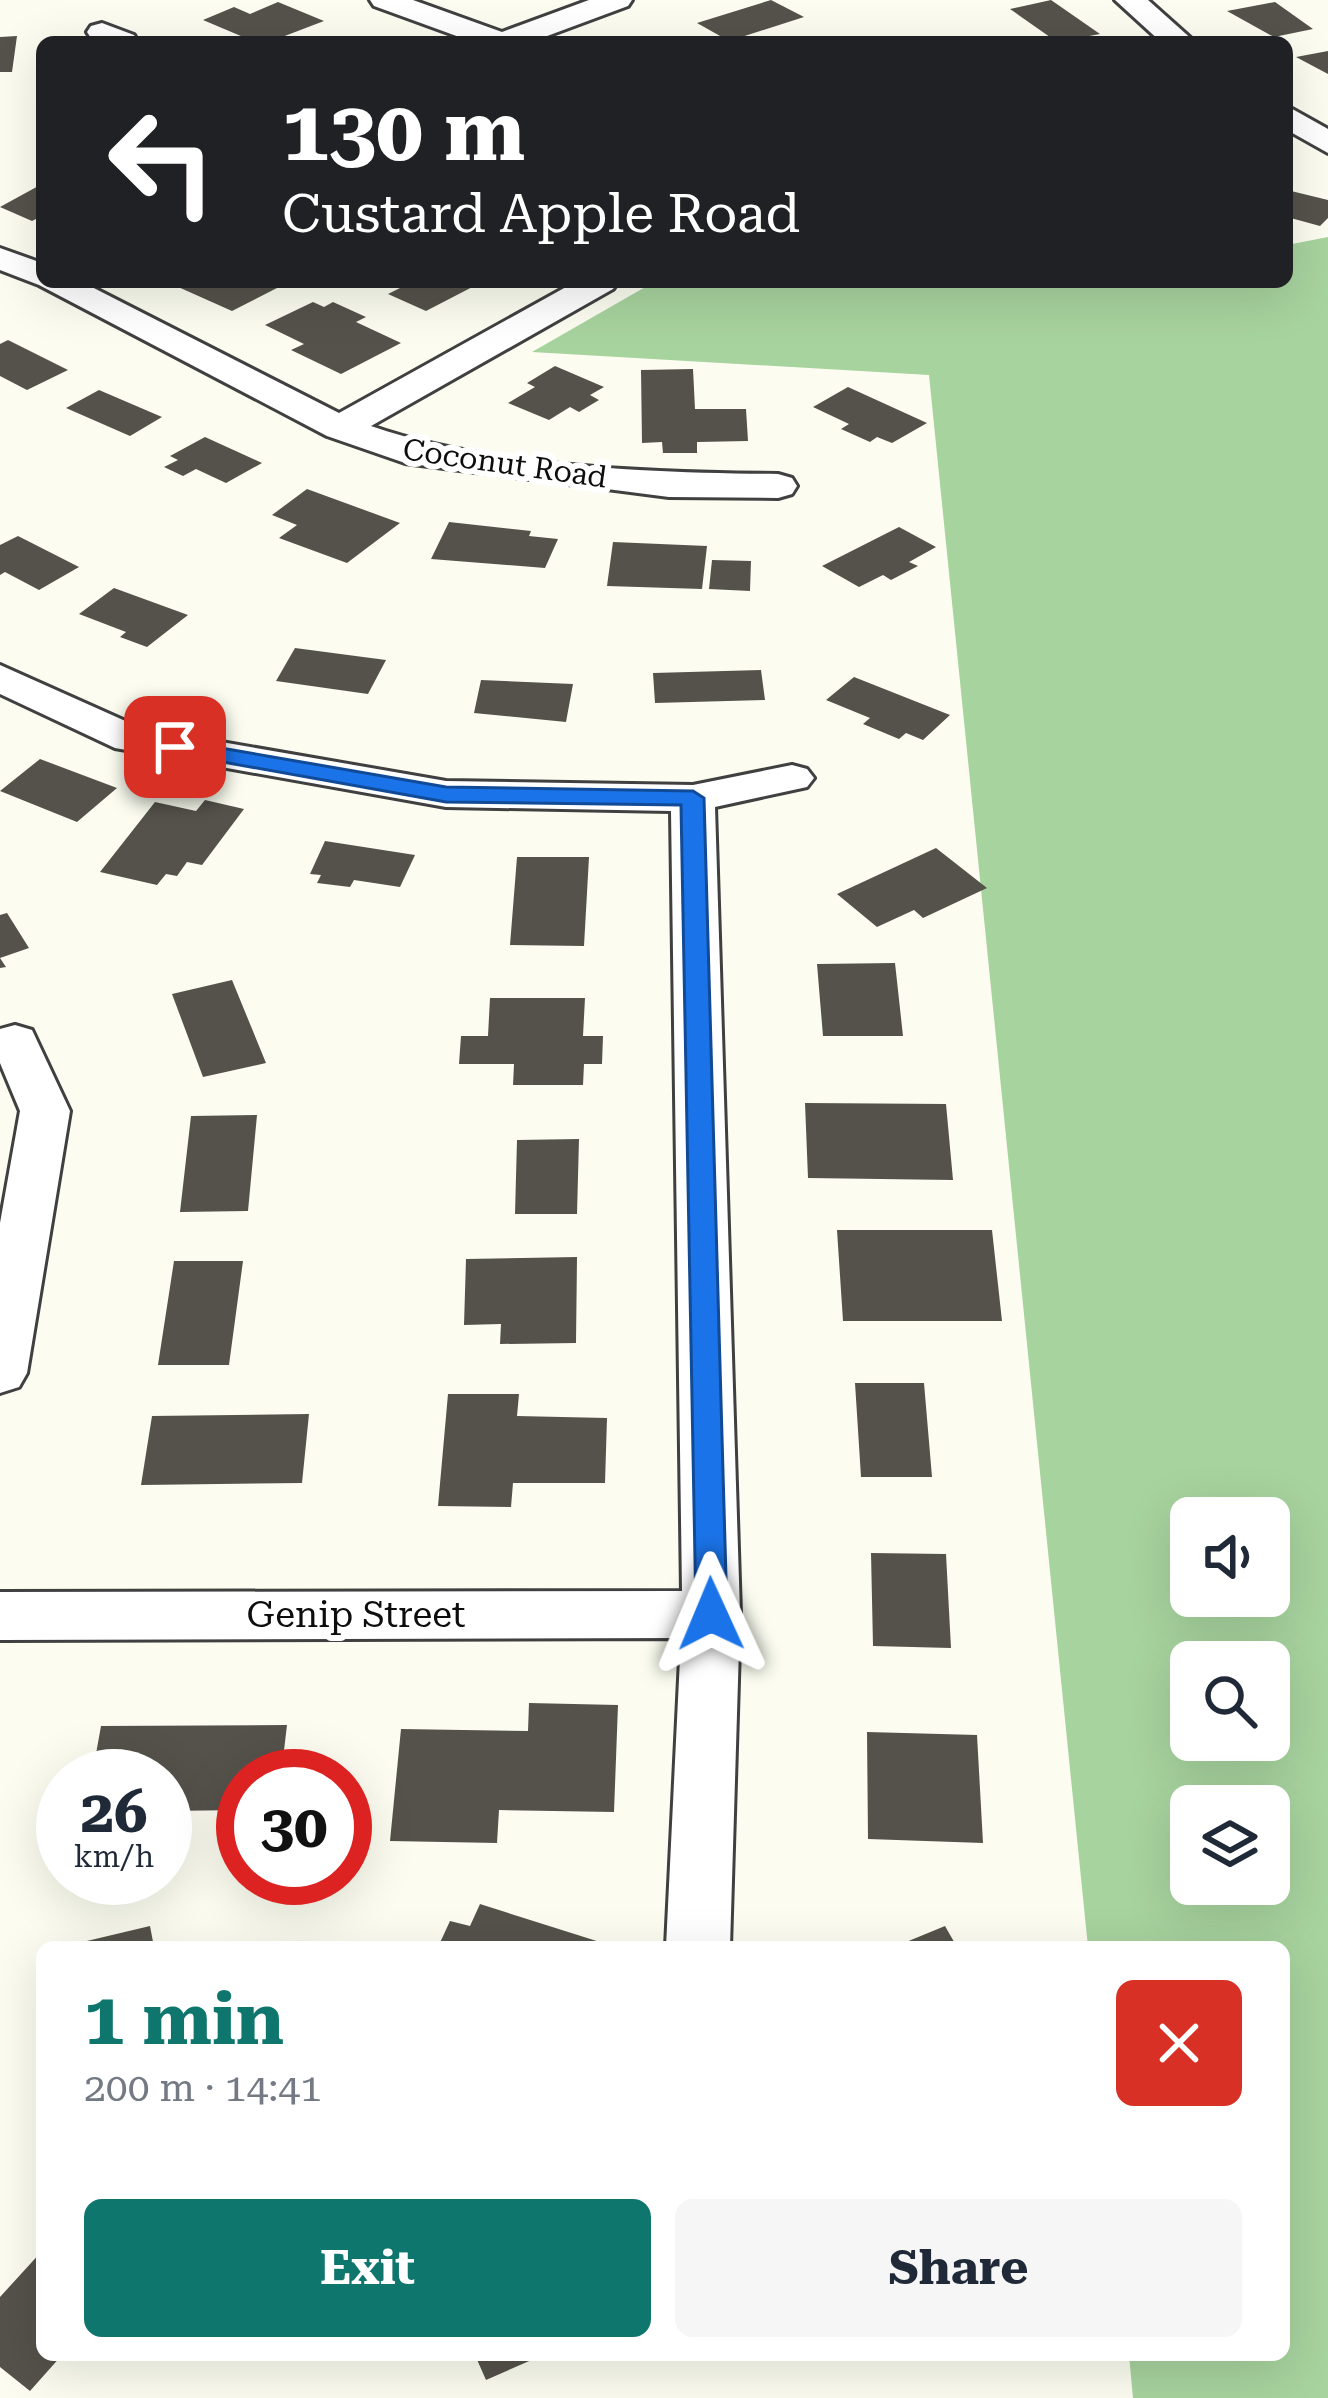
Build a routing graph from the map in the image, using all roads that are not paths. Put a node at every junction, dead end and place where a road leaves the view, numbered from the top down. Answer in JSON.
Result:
{"nodes":[{"id":1,"x":385,"y":0,"type":"edge"},
{"id":2,"x":617,"y":0,"type":"edge"},
{"id":3,"x":1130,"y":0,"type":"edge"},
{"id":4,"x":485,"y":36,"type":"edge"},
{"id":5,"x":518,"y":36,"type":"edge"},
{"id":6,"x":1173,"y":36,"type":"edge"},
{"id":7,"x":1293,"y":120,"type":"edge"},
{"id":8,"x":1328,"y":142,"type":"edge"},
{"id":9,"x":0,"y":258,"type":"edge"},
{"id":10,"x":36,"y":272,"type":"edge"},
{"id":11,"x":69,"y":288,"type":"edge"},
{"id":12,"x":590,"y":288,"type":"edge"},
{"id":13,"x":340,"y":428,"type":"junction"},
{"id":14,"x":778,"y":486,"type":"dead end"},
{"id":15,"x":0,"y":678,"type":"edge"},
{"id":16,"x":792,"y":778,"type":"dead end"},
{"id":17,"x":693,"y":798,"type":"junction"},
{"id":18,"x":16,"y":1041,"type":"dead end"},
{"id":19,"x":0,"y":1372,"type":"edge"},
{"id":20,"x":711,"y":1614,"type":"junction"},
{"id":21,"x":0,"y":1616,"type":"edge"},
{"id":22,"x":698,"y":1941,"type":"edge"}],
"edges":[{"from":1,"to":4,"type":"street"},
{"from":2,"to":5,"type":"street"},
{"from":3,"to":6,"type":"street"},
{"from":7,"to":8,"type":"street"},
{"from":9,"to":10,"type":"street","name":"Coconut Road"},
{"from":11,"to":13,"type":"street","name":"Coconut Road"},
{"from":12,"to":13,"type":"street"},
{"from":13,"to":14,"type":"street","name":"Coconut Road"},
{"from":15,"to":17,"type":"street"},
{"from":16,"to":17,"type":"street"},
{"from":17,"to":20,"type":"street"},
{"from":18,"to":19,"type":"street"},
{"from":20,"to":21,"type":"street","name":"Genip Street"},
{"from":20,"to":22,"type":"street"}]}
